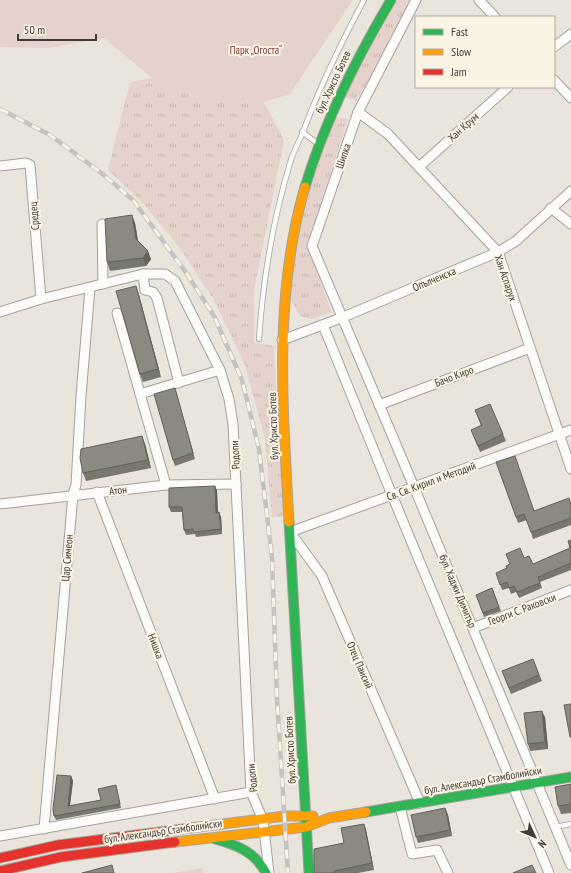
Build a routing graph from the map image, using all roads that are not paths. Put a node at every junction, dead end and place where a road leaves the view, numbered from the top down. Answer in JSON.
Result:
{"nodes":[{"id":1,"x":364,"y":0,"type":"edge"},
{"id":2,"x":391,"y":0,"type":"edge"},
{"id":3,"x":416,"y":0,"type":"edge"},
{"id":4,"x":479,"y":0,"type":"edge"},
{"id":5,"x":494,"y":16,"type":"edge"},
{"id":6,"x":571,"y":34,"type":"edge"},
{"id":7,"x":555,"y":46,"type":"edge"},
{"id":8,"x":555,"y":81,"type":"edge"},
{"id":9,"x":507,"y":88,"type":"edge"},
{"id":10,"x":571,"y":98,"type":"edge"},
{"id":11,"x":358,"y":112,"type":"junction"},
{"id":12,"x":302,"y":132,"type":"junction"},
{"id":13,"x":320,"y":145,"type":"junction"},
{"id":14,"x":0,"y":166,"type":"edge"},
{"id":15,"x":419,"y":167,"type":"junction"},
{"id":16,"x":571,"y":191,"type":"edge"},
{"id":17,"x":551,"y":208,"type":"junction"},
{"id":18,"x":102,"y":224,"type":"dead end"},
{"id":19,"x":571,"y":224,"type":"edge"},
{"id":20,"x":498,"y":252,"type":"junction"},
{"id":21,"x":143,"y":274,"type":"junction"},
{"id":22,"x":103,"y":284,"type":"junction"},
{"id":23,"x":90,"y":288,"type":"junction"},
{"id":24,"x":41,"y":298,"type":"junction"},
{"id":25,"x":0,"y":312,"type":"edge"},
{"id":26,"x":117,"y":313,"type":"dead end"},
{"id":27,"x":341,"y":318,"type":"junction"},
{"id":28,"x":323,"y":325,"type":"junction"},
{"id":29,"x":259,"y":339,"type":"dead end"},
{"id":30,"x":282,"y":340,"type":"junction"},
{"id":31,"x":530,"y":348,"type":"junction"},
{"id":32,"x":220,"y":370,"type":"junction"},
{"id":33,"x":179,"y":383,"type":"junction"},
{"id":34,"x":140,"y":394,"type":"junction"},
{"id":35,"x":379,"y":405,"type":"junction"},
{"id":36,"x":571,"y":430,"type":"edge"},
{"id":37,"x":559,"y":434,"type":"junction"},
{"id":38,"x":571,"y":469,"type":"edge"},
{"id":39,"x":236,"y":484,"type":"junction"},
{"id":40,"x":166,"y":485,"type":"junction"},
{"id":41,"x":414,"y":487,"type":"junction"},
{"id":42,"x":97,"y":492,"type":"junction"},
{"id":43,"x":73,"y":494,"type":"junction"},
{"id":44,"x":392,"y":495,"type":"junction"},
{"id":45,"x":0,"y":504,"type":"edge"},
{"id":46,"x":290,"y":532,"type":"junction"},
{"id":47,"x":571,"y":590,"type":"edge"},
{"id":48,"x":473,"y":628,"type":"junction"},
{"id":49,"x":571,"y":777,"type":"edge"},
{"id":50,"x":536,"y":782,"type":"junction"},
{"id":51,"x":513,"y":786,"type":"junction"},
{"id":52,"x":251,"y":792,"type":"junction"},
{"id":53,"x":215,"y":799,"type":"junction"},
{"id":54,"x":420,"y":803,"type":"junction"},
{"id":55,"x":400,"y":807,"type":"junction"},
{"id":56,"x":306,"y":815,"type":"junction"},
{"id":57,"x":329,"y":818,"type":"junction"},
{"id":58,"x":263,"y":820,"type":"junction"},
{"id":59,"x":571,"y":824,"type":"edge"},
{"id":60,"x":306,"y":827,"type":"junction"},
{"id":61,"x":555,"y":827,"type":"junction"},
{"id":62,"x":44,"y":828,"type":"junction"},
{"id":63,"x":264,"y":830,"type":"junction"},
{"id":64,"x":0,"y":836,"type":"edge"},
{"id":65,"x":210,"y":837,"type":"junction"},
{"id":66,"x":0,"y":858,"type":"edge"},
{"id":67,"x":571,"y":865,"type":"edge"},
{"id":68,"x":0,"y":871,"type":"edge"},
{"id":69,"x":267,"y":873,"type":"edge"},
{"id":70,"x":309,"y":873,"type":"edge"},
{"id":71,"x":448,"y":873,"type":"edge"},
{"id":72,"x":549,"y":873,"type":"edge"}],
"edges":[{"from":1,"to":12,"type":"lane"},
{"from":2,"to":13,"type":"main road","name":"бул. Христо Ботев"},
{"from":3,"to":11,"type":"street","name":"Шипка"},
{"from":4,"to":5,"type":"street"},
{"from":6,"to":7,"type":"street"},
{"from":8,"to":10,"type":"street"},
{"from":9,"to":15,"type":"street","name":"Хан Крум"},
{"from":11,"to":15,"type":"street","name":"Хан Аспарух"},
{"from":11,"to":27,"type":"street","name":"Шипка"},
{"from":12,"to":13,"type":"lane"},
{"from":12,"to":29,"type":"lane"},
{"from":13,"to":30,"type":"main road","name":"бул. Христо Ботев"},
{"from":14,"to":24,"type":"street","name":"Средец"},
{"from":15,"to":20,"type":"street","name":"Хан Аспарух"},
{"from":16,"to":17,"type":"street","name":"Опълченска"},
{"from":17,"to":19,"type":"street"},
{"from":17,"to":20,"type":"street","name":"Опълченска"},
{"from":18,"to":22,"type":"street"},
{"from":20,"to":27,"type":"street","name":"Опълченска"},
{"from":20,"to":31,"type":"street","name":"Хан Аспарух"},
{"from":21,"to":22,"type":"street","name":"Родопи"},
{"from":21,"to":32,"type":"street","name":"Родопи"},
{"from":21,"to":33,"type":"street"},
{"from":22,"to":23,"type":"street","name":"Родопи"},
{"from":23,"to":24,"type":"street","name":"Родопи"},
{"from":23,"to":43,"type":"street","name":"Цар Симеон"},
{"from":24,"to":25,"type":"street","name":"Родопи"},
{"from":26,"to":34,"type":"street"},
{"from":27,"to":28,"type":"street","name":"Опълченска"},
{"from":27,"to":35,"type":"street","name":"бул. Хаджи Димитър"},
{"from":28,"to":30,"type":"street","name":"Опълченска"},
{"from":28,"to":44,"type":"street"},
{"from":30,"to":46,"type":"main road","name":"бул. Христо Ботев"},
{"from":31,"to":35,"type":"street","name":"Бачо Киро"},
{"from":31,"to":37,"type":"street","name":"Хан Аспарух"},
{"from":32,"to":33,"type":"street"},
{"from":32,"to":39,"type":"street","name":"Родопи"},
{"from":33,"to":34,"type":"street"},
{"from":34,"to":40,"type":"street"},
{"from":35,"to":41,"type":"street","name":"бул. Хаджи Димитър"},
{"from":36,"to":37,"type":"street","name":"Св. Св. Кирил и Методий"},
{"from":37,"to":38,"type":"street","name":"Хан Аспарух"},
{"from":37,"to":41,"type":"street","name":"Св. Св. Кирил и Методий"},
{"from":39,"to":40,"type":"street","name":"Атон"},
{"from":39,"to":52,"type":"street","name":"Родопи"},
{"from":40,"to":42,"type":"street","name":"Атон"},
{"from":41,"to":44,"type":"street","name":"Св. Св. Кирил и Методий"},
{"from":41,"to":48,"type":"street","name":"бул. Хаджи Димитър"},
{"from":42,"to":43,"type":"street","name":"Атон"},
{"from":42,"to":53,"type":"street","name":"Нишка"},
{"from":43,"to":45,"type":"street","name":"Атон"},
{"from":43,"to":62,"type":"street","name":"Цар Симеон"},
{"from":44,"to":46,"type":"street","name":"Св. Св. Кирил и Методий"},
{"from":44,"to":51,"type":"street"},
{"from":46,"to":54,"type":"street","name":"Отец Паисий"},
{"from":46,"to":56,"type":"main road","name":"бул. Христо Ботев"},
{"from":47,"to":48,"type":"street","name":"Георги С. Раковски"},
{"from":48,"to":50,"type":"street","name":"бул. Хаджи Димитър"},
{"from":49,"to":50,"type":"main road","name":"бул. Александър Стамболийски"},
{"from":50,"to":51,"type":"main road","name":"бул. Александър Стамболийски"},
{"from":50,"to":61,"type":"street","name":"бул. Хаджи Димитър"},
{"from":51,"to":54,"type":"main road","name":"бул. Александър Стамболийски"},
{"from":51,"to":72,"type":"street"},
{"from":52,"to":53,"type":"street"},
{"from":52,"to":58,"type":"street","name":"Родопи"},
{"from":53,"to":62,"type":"street"},
{"from":54,"to":55,"type":"main road","name":"бул. Александър Стамболийски"},
{"from":55,"to":57,"type":"main road","name":"бул. Александър Стамболийски"},
{"from":55,"to":71,"type":"street"},
{"from":56,"to":57,"type":"main road","name":"бул. Александър Стамболийски"},
{"from":56,"to":58,"type":"main road","name":"бул. Александър Стамболийски"},
{"from":56,"to":60,"type":"main road","name":"бул. Христо Ботев"},
{"from":57,"to":60,"type":"main road","name":"бул. Александър Стамболийски"},
{"from":58,"to":63,"type":"street","name":"Родопи"},
{"from":58,"to":66,"type":"main road","name":"бул. Александър Стамболийски"},
{"from":59,"to":61,"type":"lane"},
{"from":60,"to":63,"type":"main road","name":"бул. Александър Стамболийски"},
{"from":60,"to":70,"type":"main road","name":"бул. Христо Ботев"},
{"from":61,"to":67,"type":"street","name":"бул. Хаджи Димитър"},
{"from":62,"to":64,"type":"street"},
{"from":63,"to":65,"type":"main road","name":"бул. Александър Стамболийски"},
{"from":63,"to":69,"type":"street","name":"Родопи"},
{"from":65,"to":68,"type":"main road","name":"бул. Александър Стамболийски"},
{"from":65,"to":69,"type":"main road"}]}
